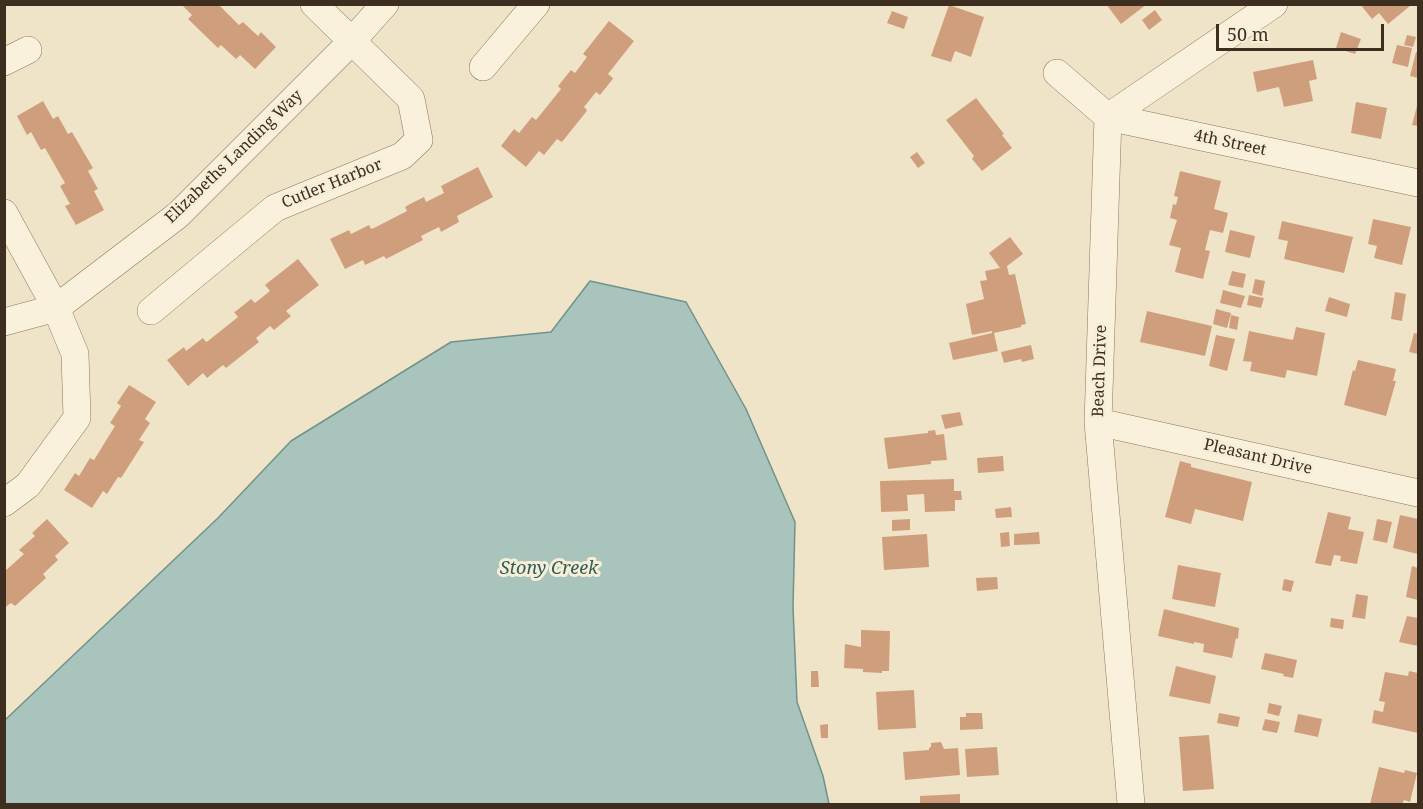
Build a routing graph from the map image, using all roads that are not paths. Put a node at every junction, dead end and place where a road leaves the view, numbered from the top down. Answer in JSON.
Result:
{"nodes":[{"id":1,"x":314,"y":4,"type":"edge"},
{"id":2,"x":385,"y":4,"type":"edge"},
{"id":3,"x":536,"y":4,"type":"edge"},
{"id":4,"x":1265,"y":10,"type":"edge"},
{"id":5,"x":351,"y":42,"type":"junction"},
{"id":6,"x":483,"y":67,"type":"dead end"},
{"id":7,"x":1057,"y":73,"type":"dead end"},
{"id":8,"x":1108,"y":117,"type":"junction"},
{"id":9,"x":1419,"y":183,"type":"edge"},
{"id":10,"x":4,"y":213,"type":"edge"},
{"id":11,"x":56,"y":308,"type":"junction"},
{"id":12,"x":151,"y":311,"type":"dead end"},
{"id":13,"x":4,"y":322,"type":"edge"},
{"id":14,"x":1098,"y":422,"type":"junction"},
{"id":15,"x":1419,"y":493,"type":"edge"},
{"id":16,"x":4,"y":503,"type":"edge"},
{"id":17,"x":1131,"y":804,"type":"edge"}],
"edges":[{"from":1,"to":5,"type":"street"},
{"from":2,"to":5,"type":"street","name":"Elizabeths Landing Way"},
{"from":3,"to":6,"type":"street"},
{"from":4,"to":8,"type":"street"},
{"from":5,"to":11,"type":"street","name":"Elizabeths Landing Way"},
{"from":5,"to":12,"type":"street","name":"Cutler Harbor"},
{"from":7,"to":8,"type":"street","name":"4th Street"},
{"from":8,"to":9,"type":"street","name":"4th Street"},
{"from":8,"to":14,"type":"street","name":"Beach Drive"},
{"from":10,"to":11,"type":"street"},
{"from":11,"to":13,"type":"street","name":"Elizabeths Landing Way"},
{"from":11,"to":16,"type":"street"},
{"from":14,"to":15,"type":"street","name":"Pleasant Drive"},
{"from":14,"to":17,"type":"street","name":"Beach Drive"}]}
